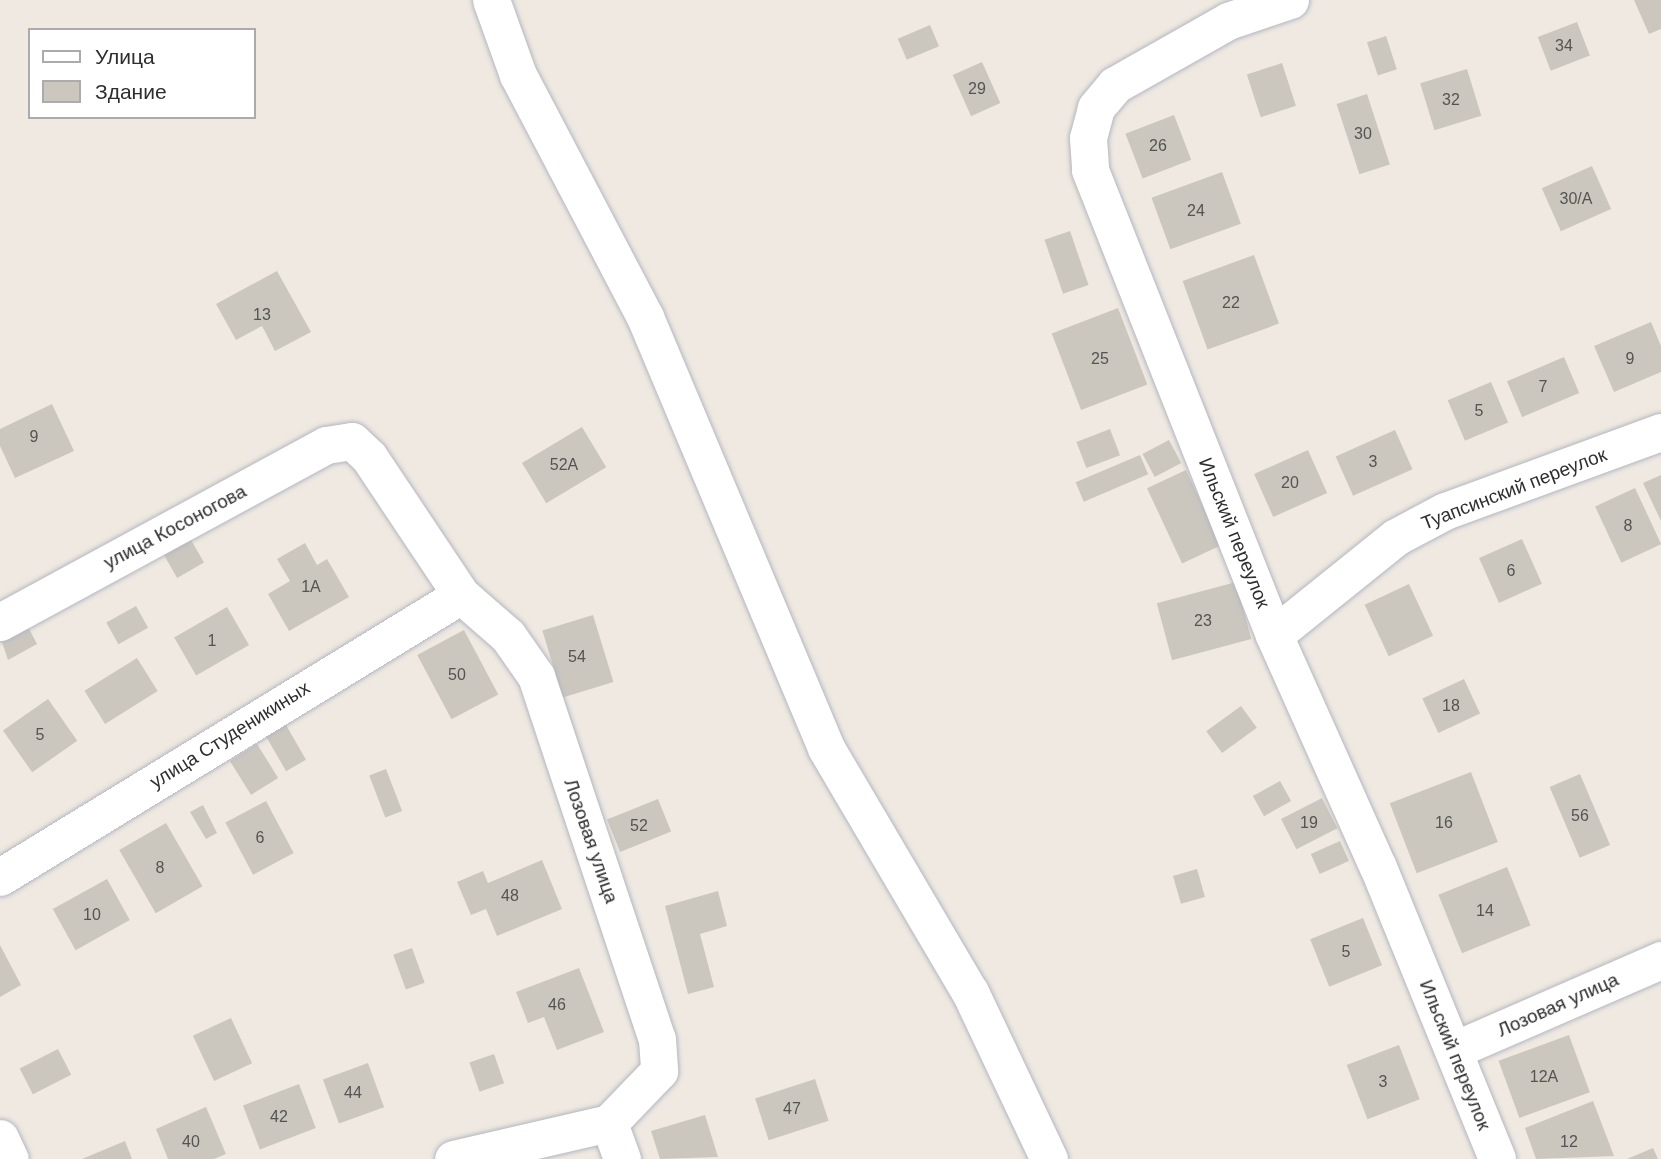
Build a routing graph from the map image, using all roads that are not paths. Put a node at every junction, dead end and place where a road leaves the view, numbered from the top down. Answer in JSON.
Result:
{"nodes":[{"id":1,"x":491,"y":0,"type":"edge"},
{"id":2,"x":1290,"y":0,"type":"edge"},
{"id":3,"x":1226,"y":11,"type":"edge"},
{"id":4,"x":1661,"y":432,"type":"edge"},
{"id":5,"x":352,"y":442,"type":"joint"},
{"id":6,"x":461,"y":594,"type":"junction"},
{"id":7,"x":0,"y":622,"type":"edge"},
{"id":8,"x":1274,"y":635,"type":"junction"},
{"id":9,"x":0,"y":877,"type":"edge"},
{"id":10,"x":1661,"y":960,"type":"edge"},
{"id":11,"x":1454,"y":1051,"type":"junction"},
{"id":12,"x":609,"y":1123,"type":"junction"},
{"id":13,"x":0,"y":1138,"type":"edge"},
{"id":14,"x":10,"y":1159,"type":"edge"},
{"id":15,"x":453,"y":1159,"type":"edge"},
{"id":16,"x":622,"y":1159,"type":"edge"},
{"id":17,"x":1049,"y":1159,"type":"edge"},
{"id":18,"x":1497,"y":1159,"type":"edge"}],
"edges":[{"from":1,"to":17,"type":"street"},
{"from":2,"to":3,"type":"street","name":"Ильский переулок"},
{"from":3,"to":8,"type":"street","name":"Ильский переулок"},
{"from":4,"to":8,"type":"street","name":"Туапсинский переулок"},
{"from":5,"to":6,"type":"street","name":"Лозовая улица"},
{"from":5,"to":7,"type":"street","name":"улица Косоногова"},
{"from":6,"to":9,"type":"street","name":"улица Студеникиных"},
{"from":6,"to":12,"type":"street","name":"Лозовая улица"},
{"from":8,"to":11,"type":"street","name":"Ильский переулок"},
{"from":10,"to":11,"type":"street","name":"Лозовая улица"},
{"from":11,"to":18,"type":"street","name":"Ильский переулок"},
{"from":12,"to":15,"type":"street"},
{"from":12,"to":16,"type":"street"},
{"from":13,"to":14,"type":"street"}]}
